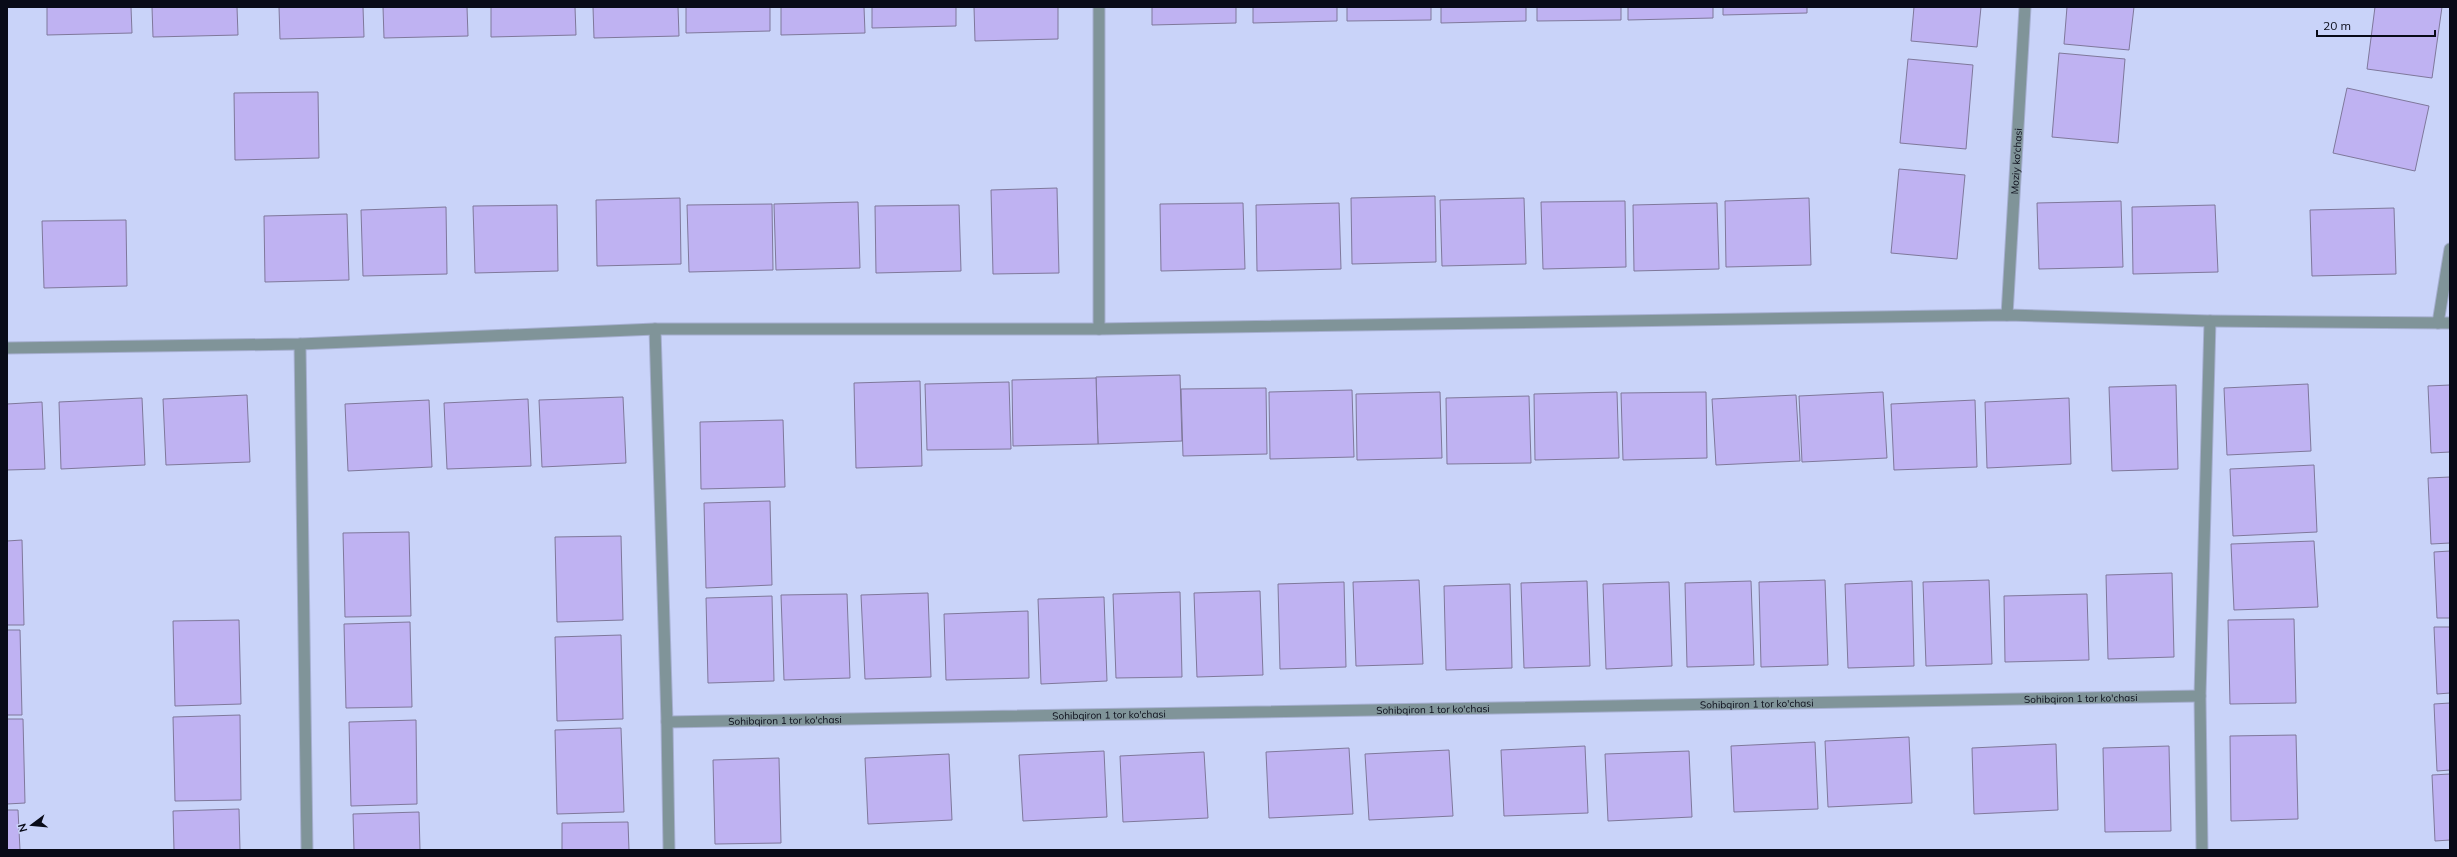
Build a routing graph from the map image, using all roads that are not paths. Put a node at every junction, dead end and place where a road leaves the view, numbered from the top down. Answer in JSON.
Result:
{"nodes":[{"id":1,"x":1099,"y":7,"type":"edge"},
{"id":2,"x":2025,"y":7,"type":"edge"},
{"id":3,"x":2450,"y":249,"type":"edge"},
{"id":4,"x":2007,"y":315,"type":"junction"},
{"id":5,"x":2210,"y":321,"type":"junction"},
{"id":6,"x":2438,"y":323,"type":"junction"},
{"id":7,"x":2450,"y":323,"type":"edge"},
{"id":8,"x":1098,"y":328,"type":"junction"},
{"id":9,"x":655,"y":329,"type":"junction"},
{"id":10,"x":300,"y":344,"type":"junction"},
{"id":11,"x":7,"y":348,"type":"edge"},
{"id":12,"x":2200,"y":696,"type":"junction"},
{"id":13,"x":667,"y":722,"type":"junction"},
{"id":14,"x":307,"y":850,"type":"edge"},
{"id":15,"x":669,"y":850,"type":"edge"},
{"id":16,"x":2202,"y":850,"type":"edge"}],
"edges":[{"from":1,"to":8,"type":"street"},
{"from":2,"to":4,"type":"street","name":"Moziy ko‘chasi"},
{"from":3,"to":6,"type":"street"},
{"from":4,"to":5,"type":"street"},
{"from":4,"to":8,"type":"street"},
{"from":5,"to":6,"type":"street"},
{"from":5,"to":12,"type":"street"},
{"from":6,"to":7,"type":"street"},
{"from":8,"to":9,"type":"street"},
{"from":9,"to":10,"type":"street"},
{"from":9,"to":13,"type":"street"},
{"from":10,"to":11,"type":"street"},
{"from":10,"to":14,"type":"street"},
{"from":12,"to":13,"type":"street","name":"Sohibqiron 1 tor ko'chasi"},
{"from":12,"to":16,"type":"street"},
{"from":13,"to":15,"type":"street"}]}
